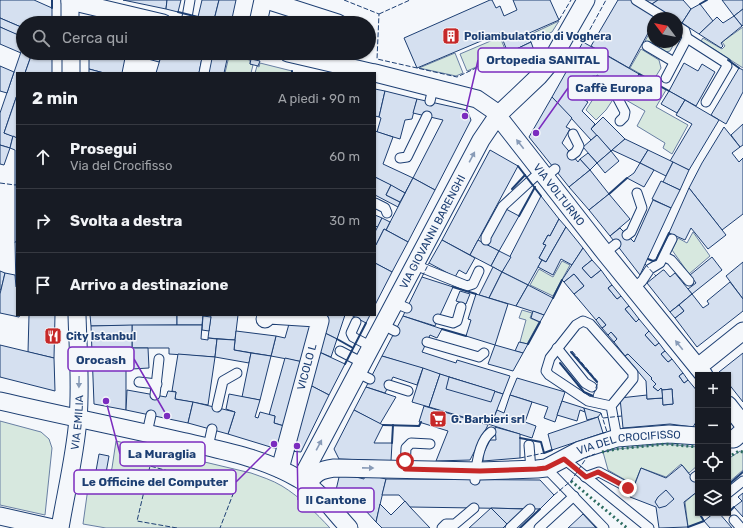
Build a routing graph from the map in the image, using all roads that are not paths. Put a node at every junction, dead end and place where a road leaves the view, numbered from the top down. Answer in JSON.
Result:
{"nodes":[{"id":1,"x":70,"y":0,"type":"edge"},
{"id":2,"x":190,"y":0,"type":"edge"},
{"id":3,"x":265,"y":0,"type":"edge"},
{"id":4,"x":586,"y":0,"type":"edge"},
{"id":5,"x":636,"y":0,"type":"edge"},
{"id":6,"x":655,"y":12,"type":"edge"},
{"id":7,"x":70,"y":16,"type":"edge"},
{"id":8,"x":135,"y":16,"type":"edge"},
{"id":9,"x":187,"y":16,"type":"edge"},
{"id":10,"x":260,"y":16,"type":"edge"},
{"id":11,"x":316,"y":16,"type":"edge"},
{"id":12,"x":683,"y":30,"type":"edge"},
{"id":13,"x":687,"y":38,"type":"junction"},
{"id":14,"x":650,"y":48,"type":"edge"},
{"id":15,"x":554,"y":56,"type":"junction"},
{"id":16,"x":71,"y":60,"type":"edge"},
{"id":17,"x":207,"y":60,"type":"edge"},
{"id":18,"x":326,"y":60,"type":"edge"},
{"id":19,"x":674,"y":62,"type":"junction"},
{"id":20,"x":347,"y":64,"type":"edge"},
{"id":21,"x":569,"y":66,"type":"dead end"},
{"id":22,"x":71,"y":72,"type":"edge"},
{"id":23,"x":204,"y":72,"type":"edge"},
{"id":24,"x":371,"y":72,"type":"edge"},
{"id":25,"x":376,"y":74,"type":"edge"},
{"id":26,"x":666,"y":78,"type":"dead end"},
{"id":27,"x":594,"y":81,"type":"dead end"},
{"id":28,"x":706,"y":102,"type":"dead end"},
{"id":29,"x":498,"y":115,"type":"junction"},
{"id":30,"x":427,"y":116,"type":"dead end"},
{"id":31,"x":620,"y":121,"type":"dead end"},
{"id":32,"x":574,"y":134,"type":"dead end"},
{"id":33,"x":572,"y":155,"type":"dead end"},
{"id":34,"x":400,"y":158,"type":"dead end"},
{"id":35,"x":547,"y":172,"type":"junction"},
{"id":36,"x":637,"y":193,"type":"dead end"},
{"id":37,"x":376,"y":204,"type":"edge"},
{"id":38,"x":387,"y":214,"type":"dead end"},
{"id":39,"x":627,"y":235,"type":"dead end"},
{"id":40,"x":672,"y":239,"type":"dead end"},
{"id":41,"x":486,"y":240,"type":"dead end"},
{"id":42,"x":664,"y":256,"type":"junction"},
{"id":43,"x":415,"y":265,"type":"junction"},
{"id":44,"x":480,"y":272,"type":"dead end"},
{"id":45,"x":689,"y":281,"type":"dead end"},
{"id":46,"x":634,"y":288,"type":"junction"},
{"id":47,"x":461,"y":306,"type":"dead end"},
{"id":48,"x":77,"y":316,"type":"edge"},
{"id":49,"x":268,"y":316,"type":"edge"},
{"id":50,"x":285,"y":316,"type":"edge"},
{"id":51,"x":438,"y":318,"type":"dead end"},
{"id":52,"x":265,"y":319,"type":"dead end"},
{"id":53,"x":356,"y":322,"type":"dead end"},
{"id":54,"x":743,"y":331,"type":"edge"},
{"id":55,"x":427,"y":342,"type":"dead end"},
{"id":56,"x":372,"y":347,"type":"junction"},
{"id":57,"x":557,"y":348,"type":"junction"},
{"id":58,"x":340,"y":351,"type":"dead end"},
{"id":59,"x":484,"y":353,"type":"dead end"},
{"id":60,"x":159,"y":359,"type":"dead end"},
{"id":61,"x":364,"y":371,"type":"junction"},
{"id":62,"x":701,"y":371,"type":"edge"},
{"id":63,"x":237,"y":373,"type":"dead end"},
{"id":64,"x":139,"y":382,"type":"dead end"},
{"id":65,"x":157,"y":384,"type":"junction"},
{"id":66,"x":389,"y":385,"type":"dead end"},
{"id":67,"x":592,"y":386,"type":"dead end"},
{"id":68,"x":408,"y":391,"type":"dead end"},
{"id":69,"x":155,"y":395,"type":"dead end"},
{"id":70,"x":0,"y":401,"type":"edge"},
{"id":71,"x":611,"y":406,"type":"junction"},
{"id":72,"x":217,"y":407,"type":"dead end"},
{"id":73,"x":730,"y":408,"type":"edge"},
{"id":74,"x":151,"y":415,"type":"dead end"},
{"id":75,"x":78,"y":418,"type":"junction"},
{"id":76,"x":743,"y":424,"type":"edge"},
{"id":77,"x":212,"y":429,"type":"dead end"},
{"id":78,"x":743,"y":431,"type":"edge"},
{"id":79,"x":491,"y":432,"type":"dead end"},
{"id":80,"x":147,"y":433,"type":"junction"},
{"id":81,"x":695,"y":436,"type":"edge"},
{"id":82,"x":617,"y":438,"type":"junction"},
{"id":83,"x":731,"y":439,"type":"edge"},
{"id":84,"x":430,"y":444,"type":"dead end"},
{"id":85,"x":529,"y":445,"type":"dead end"},
{"id":86,"x":208,"y":447,"type":"junction"},
{"id":87,"x":564,"y":459,"type":"junction"},
{"id":88,"x":280,"y":469,"type":"junction"},
{"id":89,"x":405,"y":469,"type":"junction"},
{"id":90,"x":536,"y":472,"type":"junction"},
{"id":91,"x":475,"y":475,"type":"junction"},
{"id":92,"x":586,"y":477,"type":"junction"},
{"id":93,"x":743,"y":481,"type":"edge"},
{"id":94,"x":304,"y":482,"type":"junction"},
{"id":95,"x":628,"y":488,"type":"dead end"},
{"id":96,"x":731,"y":491,"type":"edge"},
{"id":97,"x":574,"y":496,"type":"junction"},
{"id":98,"x":474,"y":508,"type":"dead end"},
{"id":99,"x":530,"y":509,"type":"dead end"},
{"id":100,"x":591,"y":514,"type":"junction"},
{"id":101,"x":0,"y":516,"type":"edge"},
{"id":102,"x":734,"y":520,"type":"dead end"},
{"id":103,"x":54,"y":528,"type":"edge"},
{"id":104,"x":60,"y":528,"type":"edge"},
{"id":105,"x":349,"y":528,"type":"edge"},
{"id":106,"x":442,"y":528,"type":"edge"},
{"id":107,"x":510,"y":528,"type":"edge"},
{"id":108,"x":539,"y":528,"type":"edge"},
{"id":109,"x":604,"y":528,"type":"edge"},
{"id":110,"x":608,"y":528,"type":"edge"},
{"id":111,"x":648,"y":528,"type":"edge"},
{"id":112,"x":741,"y":528,"type":"edge"}],
"edges":[{"from":1,"to":7,"type":"street"},
{"from":1,"to":8,"type":"street"},
{"from":2,"to":9,"type":"lane"},
{"from":3,"to":10,"type":"street"},
{"from":3,"to":11,"type":"street"},
{"from":4,"to":15,"type":"street","name":"VIA GIOVANNI BARENGHI"},
{"from":5,"to":6,"type":"lane"},
{"from":12,"to":13,"type":"lane"},
{"from":13,"to":19,"type":"lane"},
{"from":13,"to":28,"type":"lane"},
{"from":14,"to":19,"type":"lane"},
{"from":15,"to":21,"type":"lane"},
{"from":15,"to":29,"type":"street","name":"VIA GIOVANNI BARENGHI"},
{"from":16,"to":22,"type":"street"},
{"from":17,"to":23,"type":"lane"},
{"from":18,"to":20,"type":"street","name":"VIA VOLTURNO"},
{"from":19,"to":26,"type":"lane"},
{"from":20,"to":24,"type":"street","name":"VIA VOLTURNO"},
{"from":25,"to":29,"type":"street","name":"VIA VOLTURNO"},
{"from":27,"to":31,"type":"lane"},
{"from":35,"to":29,"type":"street","name":"VIA VOLTURNO","one_way":true},
{"from":43,"to":29,"type":"street","name":"VIA GIOVANNI BARENGHI","one_way":true},
{"from":30,"to":34,"type":"lane"},
{"from":32,"to":33,"type":"lane"},
{"from":35,"to":41,"type":"lane"},
{"from":35,"to":46,"type":"street","name":"VIA VOLTURNO"},
{"from":36,"to":39,"type":"lane"},
{"from":37,"to":38,"type":"lane"},
{"from":40,"to":42,"type":"lane"},
{"from":42,"to":45,"type":"lane"},
{"from":42,"to":46,"type":"lane"},
{"from":43,"to":44,"type":"lane"},
{"from":43,"to":56,"type":"street","name":"VIA GIOVANNI BARENGHI"},
{"from":62,"to":46,"type":"street","name":"VIA VOLTURNO","one_way":true},
{"from":47,"to":51,"type":"lane"},
{"from":48,"to":75,"type":"street","name":"VIA EMILIA","one_way":true},
{"from":49,"to":52,"type":"street","name":"VICOLO L"},
{"from":50,"to":88,"type":"street","name":"VICOLO L"},
{"from":53,"to":56,"type":"lane"},
{"from":54,"to":62,"type":"street"},
{"from":55,"to":59,"type":"lane"},
{"from":56,"to":61,"type":"street","name":"VIA GIOVANNI BARENGHI"},
{"from":57,"to":67,"type":"lane"},
{"from":57,"to":71,"type":"lane"},
{"from":57,"to":71,"type":"lane"},
{"from":58,"to":61,"type":"lane"},
{"from":60,"to":65,"type":"lane"},
{"from":94,"to":61,"type":"street","name":"VIA GIOVANNI BARENGHI","one_way":true},
{"from":63,"to":72,"type":"lane"},
{"from":64,"to":65,"type":"lane"},
{"from":65,"to":69,"type":"lane"},
{"from":66,"to":68,"type":"lane"},
{"from":70,"to":75,"type":"street"},
{"from":71,"to":82,"type":"lane"},
{"from":73,"to":76,"type":"street"},
{"from":74,"to":80,"type":"lane"},
{"from":75,"to":80,"type":"street"},
{"from":75,"to":104,"type":"street","name":"VIA EMILIA"},
{"from":77,"to":86,"type":"lane"},
{"from":78,"to":83,"type":"street"},
{"from":79,"to":91,"type":"lane"},
{"from":80,"to":86,"type":"street"},
{"from":81,"to":82,"type":"street","name":"VIA DEL CROCIFISSO"},
{"from":82,"to":87,"type":"street","name":"VIA DEL CROCIFISSO"},
{"from":84,"to":89,"type":"lane"},
{"from":85,"to":90,"type":"lane"},
{"from":86,"to":88,"type":"street"},
{"from":87,"to":90,"type":"street","name":"VIA DEL CROCIFISSO"},
{"from":87,"to":92,"type":"lane"},
{"from":88,"to":94,"type":"street"},
{"from":89,"to":91,"type":"street","name":"VIA DEL CROCIFISSO"},
{"from":94,"to":89,"type":"street","name":"VIA DEL CROCIFISSO","one_way":true},
{"from":90,"to":91,"type":"street","name":"VIA DEL CROCIFISSO"},
{"from":90,"to":97,"type":"lane"},
{"from":92,"to":95,"type":"lane"},
{"from":92,"to":111,"type":"lane"},
{"from":93,"to":96,"type":"lane"},
{"from":94,"to":105,"type":"street"},
{"from":97,"to":100,"type":"lane"},
{"from":97,"to":108,"type":"lane"},
{"from":98,"to":106,"type":"lane"},
{"from":99,"to":107,"type":"lane"},
{"from":100,"to":109,"type":"lane"},
{"from":100,"to":110,"type":"lane"},
{"from":101,"to":103,"type":"street"},
{"from":102,"to":112,"type":"lane"}]}
